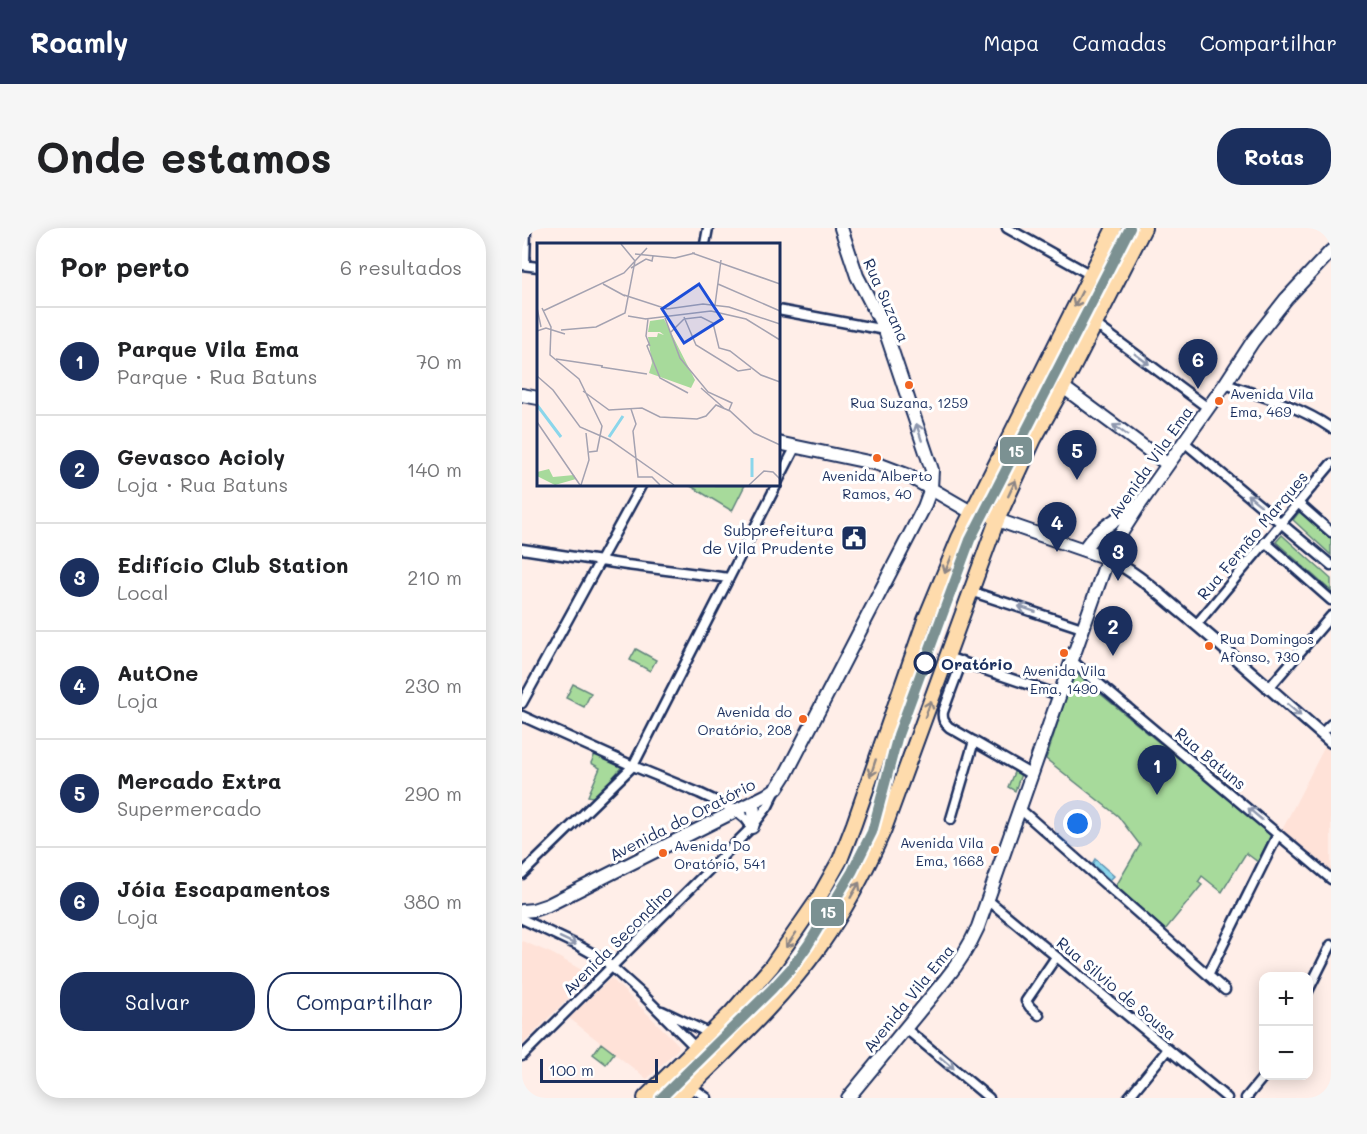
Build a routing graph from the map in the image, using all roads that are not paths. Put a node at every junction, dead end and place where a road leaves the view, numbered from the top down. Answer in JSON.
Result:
{"nodes":[{"id":1,"x":526,"y":228,"type":"edge"},
{"id":2,"x":708,"y":228,"type":"edge"},
{"id":3,"x":841,"y":228,"type":"edge"},
{"id":4,"x":1007,"y":228,"type":"edge"},
{"id":5,"x":1114,"y":228,"type":"edge"},
{"id":6,"x":1144,"y":228,"type":"edge"},
{"id":7,"x":705,"y":243,"type":"edge"},
{"id":8,"x":1331,"y":251,"type":"edge"},
{"id":9,"x":524,"y":265,"type":"edge"},
{"id":10,"x":1091,"y":274,"type":"junction"},
{"id":11,"x":780,"y":310,"type":"edge"},
{"id":12,"x":1095,"y":324,"type":"junction"},
{"id":13,"x":885,"y":330,"type":"junction"},
{"id":14,"x":1040,"y":376,"type":"junction"},
{"id":15,"x":1224,"y":384,"type":"junction"},
{"id":16,"x":1063,"y":387,"type":"junction"},
{"id":17,"x":522,"y":395,"type":"edge"},
{"id":18,"x":537,"y":398,"type":"edge"},
{"id":19,"x":1208,"y":408,"type":"junction"},
{"id":20,"x":1331,"y":428,"type":"edge"},
{"id":21,"x":1012,"y":430,"type":"junction"},
{"id":22,"x":1184,"y":442,"type":"junction"},
{"id":23,"x":780,"y":443,"type":"edge"},
{"id":24,"x":796,"y":446,"type":"junction"},
{"id":25,"x":1167,"y":464,"type":"junction"},
{"id":26,"x":1331,"y":464,"type":"edge"},
{"id":27,"x":780,"y":479,"type":"edge"},
{"id":28,"x":641,"y":486,"type":"edge"},
{"id":29,"x":776,"y":486,"type":"edge"},
{"id":30,"x":931,"y":488,"type":"junction"},
{"id":31,"x":1298,"y":503,"type":"junction"},
{"id":32,"x":1140,"y":504,"type":"junction"},
{"id":33,"x":971,"y":512,"type":"junction"},
{"id":34,"x":997,"y":520,"type":"junction"},
{"id":35,"x":1281,"y":522,"type":"junction"},
{"id":36,"x":1331,"y":532,"type":"edge"},
{"id":37,"x":1265,"y":542,"type":"junction"},
{"id":38,"x":522,"y":549,"type":"edge"},
{"id":39,"x":1084,"y":550,"type":"junction"},
{"id":40,"x":1107,"y":558,"type":"junction"},
{"id":41,"x":601,"y":561,"type":"junction"},
{"id":42,"x":1331,"y":565,"type":"edge"},
{"id":43,"x":729,"y":578,"type":"junction"},
{"id":44,"x":970,"y":591,"type":"junction"},
{"id":45,"x":1331,"y":600,"type":"edge"},
{"id":46,"x":1331,"y":616,"type":"edge"},
{"id":47,"x":1196,"y":625,"type":"junction"},
{"id":48,"x":1082,"y":628,"type":"junction"},
{"id":49,"x":947,"y":657,"type":"junction"},
{"id":50,"x":1071,"y":660,"type":"junction"},
{"id":51,"x":962,"y":661,"type":"junction"},
{"id":52,"x":1268,"y":689,"type":"junction"},
{"id":53,"x":1059,"y":695,"type":"junction"},
{"id":54,"x":522,"y":703,"type":"edge"},
{"id":55,"x":522,"y":716,"type":"edge"},
{"id":56,"x":1331,"y":724,"type":"edge"},
{"id":57,"x":1321,"y":734,"type":"junction"},
{"id":58,"x":974,"y":741,"type":"junction"},
{"id":59,"x":1331,"y":742,"type":"edge"},
{"id":60,"x":633,"y":766,"type":"junction"},
{"id":61,"x":1032,"y":775,"type":"junction"},
{"id":62,"x":777,"y":788,"type":"junction"},
{"id":63,"x":752,"y":803,"type":"junction"},
{"id":64,"x":1020,"y":809,"type":"junction"},
{"id":65,"x":735,"y":810,"type":"junction"},
{"id":66,"x":951,"y":819,"type":"dead end"},
{"id":67,"x":752,"y":827,"type":"junction"},
{"id":68,"x":1278,"y":834,"type":"junction"},
{"id":69,"x":522,"y":874,"type":"edge"},
{"id":70,"x":1331,"y":879,"type":"edge"},
{"id":71,"x":988,"y":900,"type":"junction"},
{"id":72,"x":522,"y":911,"type":"edge"},
{"id":73,"x":522,"y":919,"type":"edge"},
{"id":74,"x":1331,"y":945,"type":"edge"},
{"id":75,"x":1056,"y":957,"type":"junction"},
{"id":76,"x":611,"y":967,"type":"junction"},
{"id":77,"x":1208,"y":975,"type":"junction"},
{"id":78,"x":1313,"y":981,"type":"edge"},
{"id":79,"x":1225,"y":990,"type":"dead end"},
{"id":80,"x":656,"y":1008,"type":"junction"},
{"id":81,"x":1039,"y":1015,"type":"dead end"},
{"id":82,"x":905,"y":1028,"type":"junction"},
{"id":83,"x":709,"y":1034,"type":"junction"},
{"id":84,"x":696,"y":1047,"type":"junction"},
{"id":85,"x":1168,"y":1049,"type":"junction"},
{"id":86,"x":522,"y":1056,"type":"edge"},
{"id":87,"x":712,"y":1064,"type":"junction"},
{"id":88,"x":1261,"y":1080,"type":"edge"},
{"id":89,"x":690,"y":1086,"type":"junction"},
{"id":90,"x":645,"y":1098,"type":"edge"},
{"id":91,"x":679,"y":1098,"type":"edge"},
{"id":92,"x":707,"y":1098,"type":"edge"},
{"id":93,"x":848,"y":1098,"type":"edge"},
{"id":94,"x":989,"y":1098,"type":"edge"},
{"id":95,"x":1128,"y":1098,"type":"edge"},
{"id":96,"x":1227,"y":1098,"type":"edge"},
{"id":97,"x":1246,"y":1098,"type":"edge"}],
"edges":[{"from":1,"to":9,"type":"street"},
{"from":2,"to":7,"type":"street"},
{"from":3,"to":13,"type":"main road","name":"Rua Suzana"},
{"from":4,"to":10,"type":"street"},
{"from":5,"to":10,"type":"main road"},
{"from":6,"to":12,"type":"main road"},
{"from":8,"to":15,"type":"main road","name":"Avenida Vila Ema"},
{"from":10,"to":14,"type":"main road","one_way":true},
{"from":11,"to":13,"type":"street"},
{"from":12,"to":16,"type":"main road"},
{"from":12,"to":19,"type":"street","one_way":true},
{"from":30,"to":13,"type":"main road","name":"Rua Suzana","one_way":true},
{"from":14,"to":16,"type":"main road"},
{"from":14,"to":21,"type":"main road"},
{"from":15,"to":19,"type":"main road","name":"Avenida Vila Ema"},
{"from":15,"to":20,"type":"street"},
{"from":25,"to":16,"type":"main road","one_way":true},
{"from":34,"to":16,"type":"main road","one_way":true},
{"from":17,"to":18,"type":"main road"},
{"from":19,"to":22,"type":"main road","name":"Avenida Vila Ema"},
{"from":21,"to":33,"type":"main road"},
{"from":21,"to":34,"type":"main road"},
{"from":22,"to":25,"type":"main road","name":"Avenida Vila Ema"},
{"from":35,"to":22,"type":"street","one_way":true},
{"from":23,"to":24,"type":"main road"},
{"from":24,"to":27,"type":"street"},
{"from":24,"to":30,"type":"main road"},
{"from":25,"to":32,"type":"main road","name":"Avenida Vila Ema"},
{"from":26,"to":31,"type":"street","name":"Rua Fernão Marques"},
{"from":28,"to":41,"type":"street"},
{"from":29,"to":43,"type":"street"},
{"from":30,"to":33,"type":"main road"},
{"from":30,"to":62,"type":"main road","name":"Avenida do Oratório"},
{"from":31,"to":35,"type":"street","name":"Rua Fernão Marques"},
{"from":31,"to":36,"type":"street"},
{"from":32,"to":39,"type":"main road"},
{"from":32,"to":40,"type":"main road","name":"Avenida Vila Ema"},
{"from":33,"to":83,"type":"main road","one_way":true},
{"from":34,"to":39,"type":"main road"},
{"from":34,"to":44,"type":"main road"},
{"from":35,"to":37,"type":"street","name":"Rua Fernão Marques"},
{"from":35,"to":42,"type":"street"},
{"from":37,"to":45,"type":"street"},
{"from":37,"to":47,"type":"street","name":"Rua Fernão Marques"},
{"from":38,"to":41,"type":"street"},
{"from":39,"to":40,"type":"main road"},
{"from":40,"to":47,"type":"street"},
{"from":40,"to":48,"type":"main road","name":"Avenida Vila Ema"},
{"from":41,"to":43,"type":"street"},
{"from":41,"to":54,"type":"street"},
{"from":43,"to":60,"type":"street"},
{"from":48,"to":44,"type":"street","one_way":true},
{"from":44,"to":49,"type":"main road"},
{"from":46,"to":52,"type":"street"},
{"from":47,"to":52,"type":"street"},
{"from":48,"to":50,"type":"main road","name":"Avenida Vila Ema"},
{"from":49,"to":51,"type":"street"},
{"from":87,"to":49,"type":"main road","one_way":true},
{"from":50,"to":53,"type":"main road","name":"Avenida Vila Ema"},
{"from":68,"to":50,"type":"street","name":"Rua Batuns","one_way":true},
{"from":51,"to":53,"type":"street"},
{"from":51,"to":58,"type":"street"},
{"from":52,"to":57,"type":"street","one_way":true},
{"from":53,"to":61,"type":"main road","name":"Avenida Vila Ema"},
{"from":55,"to":60,"type":"street"},
{"from":56,"to":57,"type":"street"},
{"from":57,"to":59,"type":"street"},
{"from":58,"to":61,"type":"street"},
{"from":58,"to":66,"type":"street"},
{"from":60,"to":65,"type":"street"},
{"from":60,"to":69,"type":"street"},
{"from":61,"to":64,"type":"main road","name":"Avenida Vila Ema"},
{"from":62,"to":63,"type":"main road","name":"Avenida do Oratório"},
{"from":62,"to":67,"type":"street","name":"Avenida Secondino"},
{"from":63,"to":65,"type":"main road","name":"Avenida do Oratório"},
{"from":63,"to":67,"type":"main road"},
{"from":64,"to":71,"type":"main road","name":"Avenida Vila Ema"},
{"from":64,"to":77,"type":"street"},
{"from":65,"to":67,"type":"street"},
{"from":65,"to":72,"type":"main road","name":"Avenida do Oratório"},
{"from":67,"to":76,"type":"street","name":"Avenida Secondino"},
{"from":68,"to":70,"type":"street","name":"Rua Batuns"},
{"from":68,"to":77,"type":"street"},
{"from":71,"to":75,"type":"street","name":"Rua Silvio de Sousa"},
{"from":71,"to":82,"type":"main road","name":"Avenida Vila Ema"},
{"from":73,"to":76,"type":"street","one_way":true},
{"from":74,"to":78,"type":"street"},
{"from":75,"to":81,"type":"street"},
{"from":75,"to":85,"type":"street","name":"Rua Silvio de Sousa"},
{"from":76,"to":80,"type":"street"},
{"from":76,"to":86,"type":"street","name":"Avenida Secondino"},
{"from":77,"to":79,"type":"street"},
{"from":80,"to":83,"type":"street"},
{"from":80,"to":84,"type":"street"},
{"from":82,"to":93,"type":"main road","name":"Avenida Vila Ema"},
{"from":82,"to":94,"type":"street","one_way":true},
{"from":83,"to":84,"type":"main road"},
{"from":84,"to":87,"type":"street"},
{"from":84,"to":90,"type":"main road"},
{"from":85,"to":95,"type":"street"},
{"from":85,"to":96,"type":"street","name":"Rua Silvio de Sousa"},
{"from":87,"to":89,"type":"main road"},
{"from":88,"to":97,"type":"street"},
{"from":89,"to":91,"type":"main road"},
{"from":89,"to":92,"type":"street"}]}
